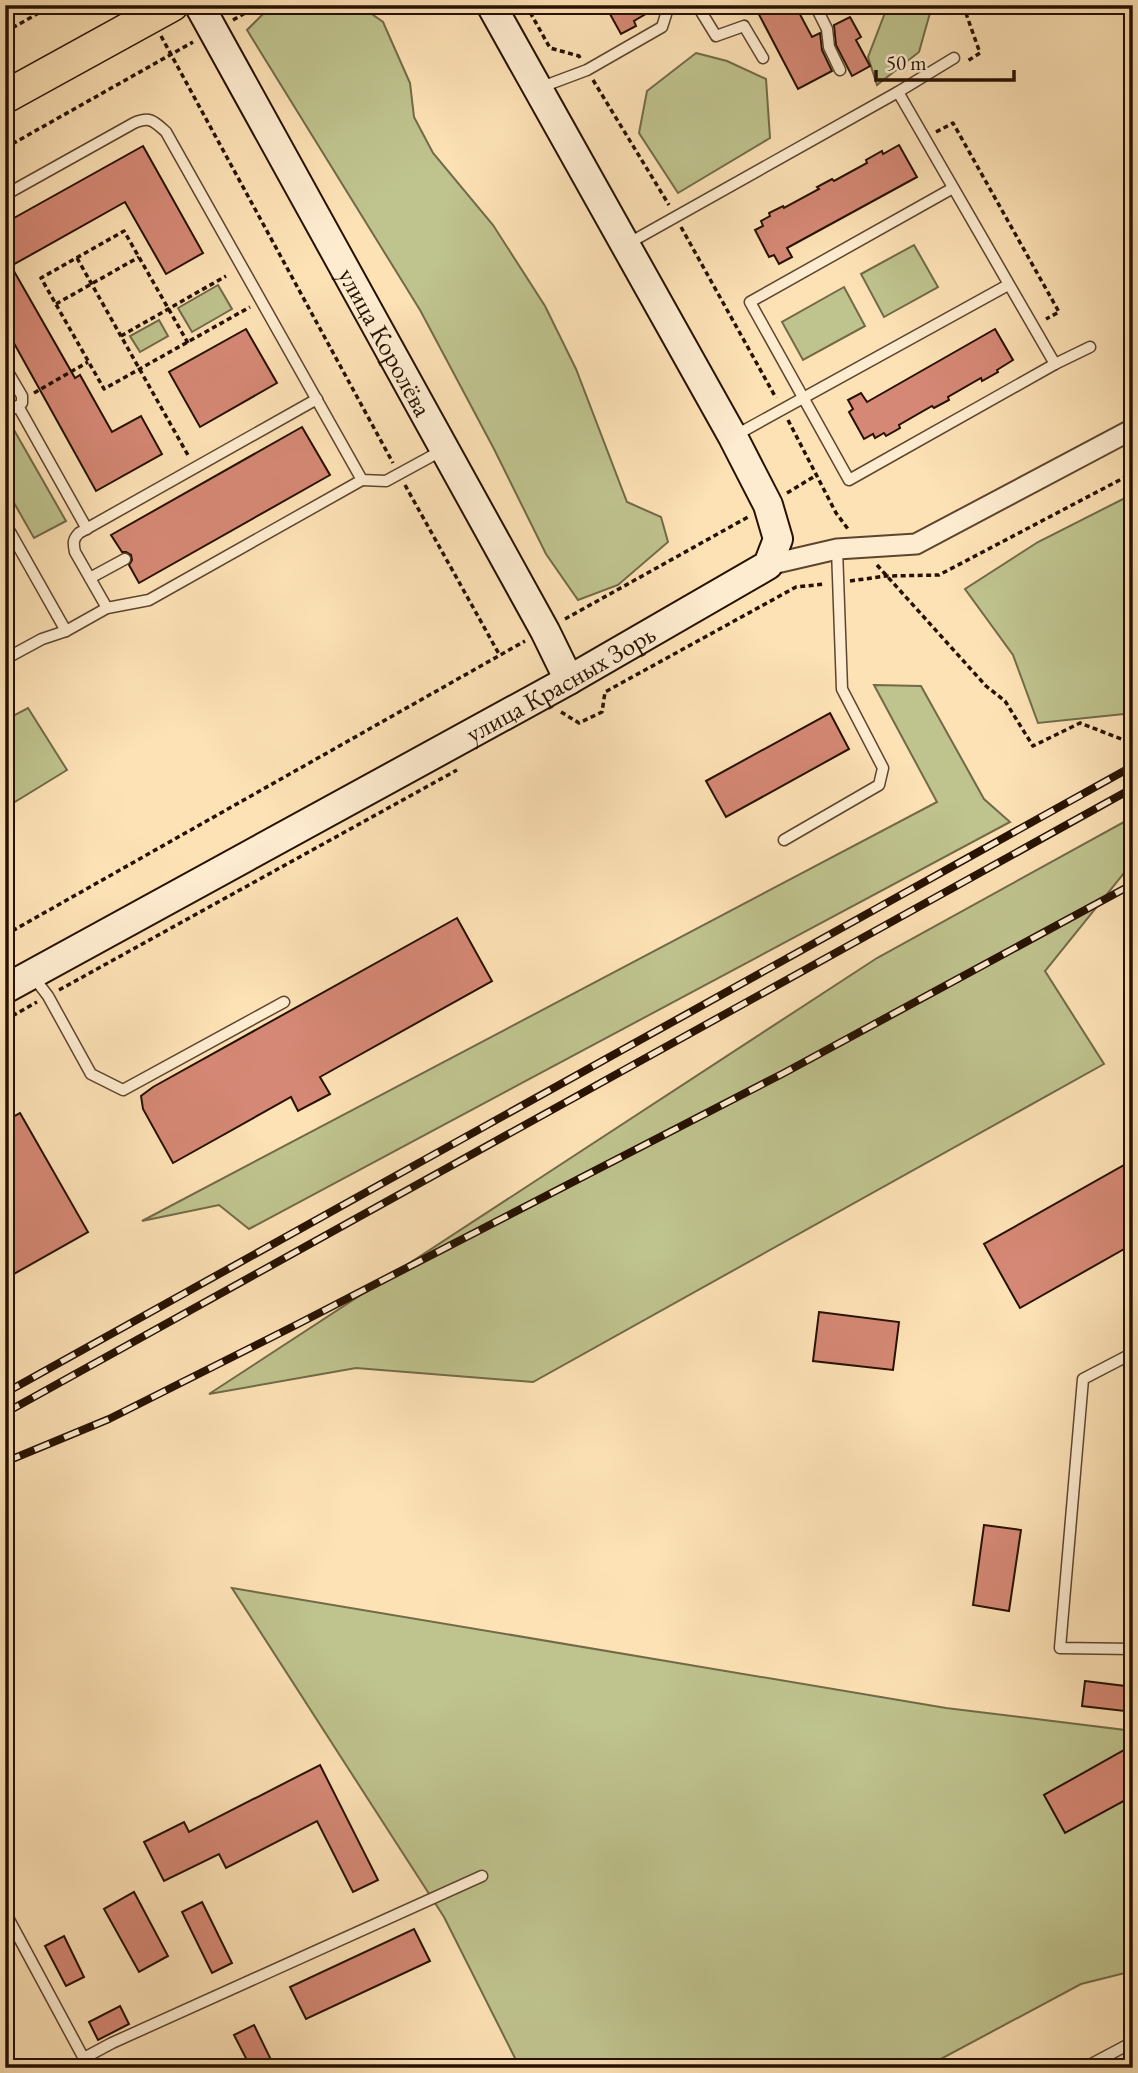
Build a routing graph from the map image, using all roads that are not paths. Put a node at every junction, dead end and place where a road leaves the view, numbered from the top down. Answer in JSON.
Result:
{"nodes":[{"id":1,"x":172,"y":5,"type":"edge"},
{"id":2,"x":199,"y":5,"type":"edge"},
{"id":3,"x":491,"y":5,"type":"edge"},
{"id":4,"x":668,"y":5,"type":"edge"},
{"id":5,"x":697,"y":5,"type":"edge"},
{"id":6,"x":815,"y":5,"type":"edge"},
{"id":7,"x":763,"y":58,"type":"dead end"},
{"id":8,"x":954,"y":58,"type":"dead end"},
{"id":9,"x":840,"y":70,"type":"dead end"},
{"id":10,"x":538,"y":88,"type":"junction"},
{"id":11,"x":898,"y":92,"type":"junction"},
{"id":12,"x":5,"y":97,"type":"edge"},
{"id":13,"x":953,"y":188,"type":"junction"},
{"id":14,"x":5,"y":195,"type":"edge"},
{"id":15,"x":624,"y":246,"type":"junction"},
{"id":16,"x":1009,"y":285,"type":"junction"},
{"id":17,"x":1090,"y":346,"type":"dead end"},
{"id":18,"x":1055,"y":365,"type":"junction"},
{"id":19,"x":5,"y":367,"type":"edge"},
{"id":20,"x":803,"y":398,"type":"junction"},
{"id":21,"x":317,"y":399,"type":"junction"},
{"id":22,"x":20,"y":401,"type":"junction"},
{"id":23,"x":5,"y":413,"type":"edge"},
{"id":24,"x":1133,"y":429,"type":"edge"},
{"id":25,"x":733,"y":437,"type":"junction"},
{"id":26,"x":444,"y":449,"type":"junction"},
{"id":27,"x":362,"y":480,"type":"junction"},
{"id":28,"x":5,"y":523,"type":"edge"},
{"id":29,"x":87,"y":529,"type":"junction"},
{"id":30,"x":837,"y":549,"type":"junction"},
{"id":31,"x":125,"y":559,"type":"dead end"},
{"id":32,"x":768,"y":565,"type":"junction"},
{"id":33,"x":90,"y":578,"type":"junction"},
{"id":34,"x":107,"y":608,"type":"junction"},
{"id":35,"x":66,"y":631,"type":"junction"},
{"id":36,"x":5,"y":659,"type":"edge"},
{"id":37,"x":569,"y":680,"type":"junction"},
{"id":38,"x":784,"y":840,"type":"dead end"},
{"id":39,"x":40,"y":985,"type":"junction"},
{"id":40,"x":5,"y":989,"type":"edge"},
{"id":41,"x":284,"y":1002,"type":"dead end"},
{"id":42,"x":1133,"y":1353,"type":"edge"},
{"id":43,"x":1133,"y":1649,"type":"edge"},
{"id":44,"x":482,"y":1876,"type":"dead end"},
{"id":45,"x":5,"y":1912,"type":"edge"},
{"id":46,"x":1133,"y":2042,"type":"edge"},
{"id":47,"x":87,"y":2063,"type":"edge"},
{"id":48,"x":1084,"y":2068,"type":"edge"}],
"edges":[{"from":1,"to":12,"type":"main road"},
{"from":2,"to":26,"type":"street","name":"улица Королёва"},
{"from":3,"to":10,"type":"street"},
{"from":4,"to":10,"type":"lane"},
{"from":5,"to":7,"type":"lane"},
{"from":6,"to":9,"type":"lane"},
{"from":8,"to":11,"type":"lane"},
{"from":10,"to":15,"type":"street"},
{"from":11,"to":13,"type":"lane"},
{"from":11,"to":15,"type":"lane"},
{"from":13,"to":16,"type":"lane"},
{"from":13,"to":20,"type":"lane"},
{"from":14,"to":21,"type":"lane"},
{"from":15,"to":25,"type":"street"},
{"from":16,"to":18,"type":"lane"},
{"from":16,"to":20,"type":"lane"},
{"from":17,"to":18,"type":"lane"},
{"from":18,"to":20,"type":"lane"},
{"from":19,"to":22,"type":"lane"},
{"from":20,"to":25,"type":"lane"},
{"from":21,"to":27,"type":"lane"},
{"from":21,"to":29,"type":"lane"},
{"from":22,"to":23,"type":"lane"},
{"from":22,"to":29,"type":"lane"},
{"from":24,"to":30,"type":"street","name":"улица Красных Зорь"},
{"from":25,"to":32,"type":"street"},
{"from":26,"to":27,"type":"lane"},
{"from":26,"to":37,"type":"street","name":"улица Королёва"},
{"from":27,"to":34,"type":"lane"},
{"from":28,"to":35,"type":"lane"},
{"from":29,"to":33,"type":"lane"},
{"from":30,"to":32,"type":"street","name":"улица Красных Зорь"},
{"from":30,"to":38,"type":"lane"},
{"from":31,"to":33,"type":"lane"},
{"from":32,"to":37,"type":"street","name":"улица Красных Зорь"},
{"from":33,"to":34,"type":"lane"},
{"from":34,"to":35,"type":"lane"},
{"from":35,"to":36,"type":"lane"},
{"from":37,"to":39,"type":"street","name":"улица Красных Зорь"},
{"from":39,"to":40,"type":"street","name":"улица Красных Зорь"},
{"from":39,"to":41,"type":"lane"},
{"from":42,"to":43,"type":"lane"},
{"from":44,"to":47,"type":"lane"},
{"from":45,"to":47,"type":"lane"},
{"from":46,"to":48,"type":"lane"}]}
